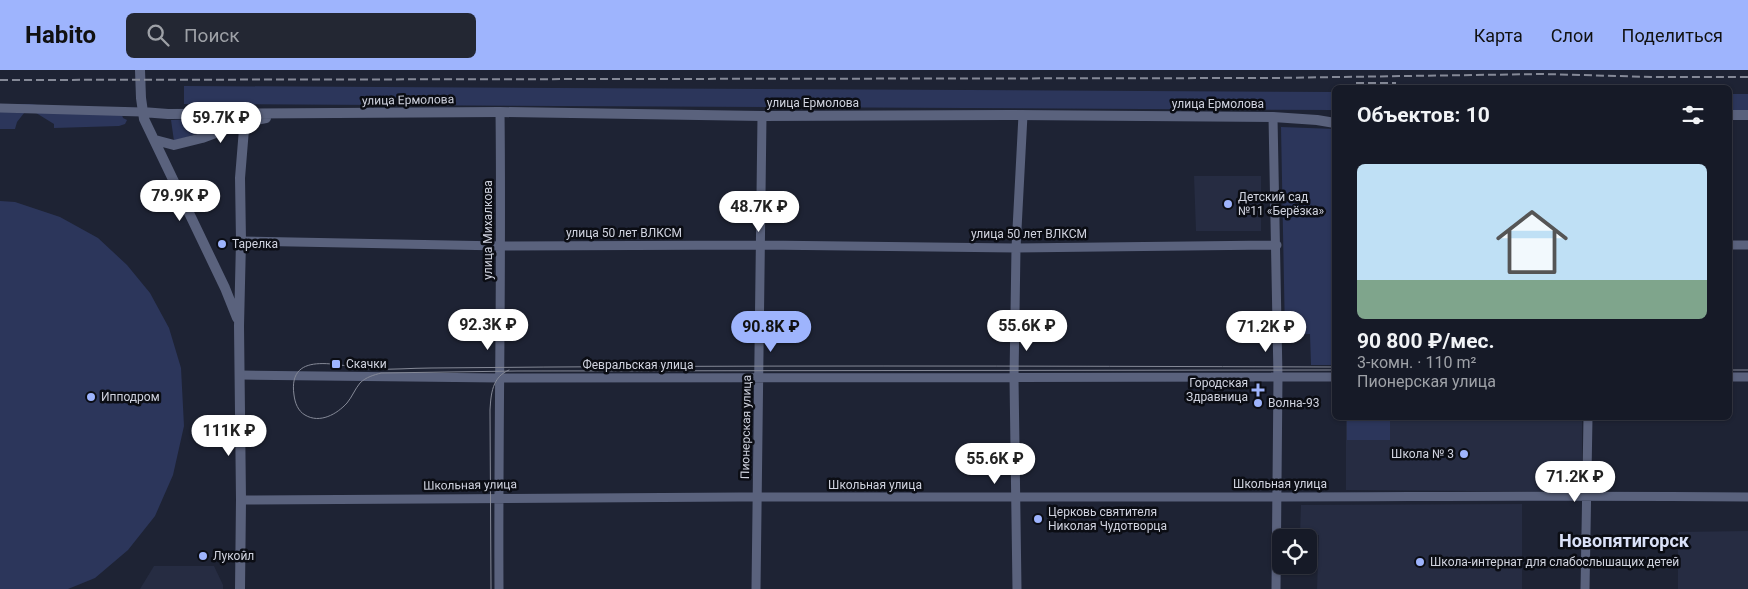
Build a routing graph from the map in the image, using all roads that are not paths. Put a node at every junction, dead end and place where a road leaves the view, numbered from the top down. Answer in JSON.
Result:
{"nodes":[{"id":1,"x":140,"y":70,"type":"edge"},
{"id":2,"x":0,"y":108,"type":"edge"},
{"id":3,"x":142,"y":112,"type":"junction"},
{"id":4,"x":500,"y":112,"type":"junction"},
{"id":5,"x":232,"y":113,"type":"junction"},
{"id":6,"x":290,"y":114,"type":"junction"},
{"id":7,"x":1023,"y":115,"type":"junction"},
{"id":8,"x":1732,"y":115,"type":"edge"},
{"id":9,"x":1748,"y":115,"type":"edge"},
{"id":10,"x":762,"y":116,"type":"junction"},
{"id":11,"x":1273,"y":117,"type":"junction"},
{"id":12,"x":1332,"y":122,"type":"edge"},
{"id":13,"x":242,"y":123,"type":"junction"},
{"id":14,"x":155,"y":140,"type":"junction"},
{"id":15,"x":242,"y":241,"type":"junction"},
{"id":16,"x":760,"y":245,"type":"junction"},
{"id":17,"x":1276,"y":245,"type":"junction"},
{"id":18,"x":1732,"y":245,"type":"edge"},
{"id":19,"x":1748,"y":245,"type":"edge"},
{"id":20,"x":502,"y":246,"type":"junction"},
{"id":21,"x":1016,"y":248,"type":"junction"},
{"id":22,"x":239,"y":326,"type":"junction"},
{"id":23,"x":241,"y":375,"type":"junction"},
{"id":24,"x":1278,"y":377,"type":"junction"},
{"id":25,"x":1732,"y":377,"type":"edge"},
{"id":26,"x":1748,"y":377,"type":"edge"},
{"id":27,"x":499,"y":378,"type":"junction"},
{"id":28,"x":759,"y":378,"type":"junction"},
{"id":29,"x":1014,"y":378,"type":"junction"},
{"id":30,"x":1332,"y":378,"type":"edge"},
{"id":31,"x":1588,"y":420,"type":"edge"},
{"id":32,"x":1587,"y":495,"type":"junction"},
{"id":33,"x":498,"y":497,"type":"junction"},
{"id":34,"x":1016,"y":497,"type":"junction"},
{"id":35,"x":1277,"y":497,"type":"junction"},
{"id":36,"x":1748,"y":497,"type":"edge"},
{"id":37,"x":757,"y":498,"type":"junction"},
{"id":38,"x":241,"y":500,"type":"junction"},
{"id":39,"x":240,"y":589,"type":"edge"},
{"id":40,"x":499,"y":589,"type":"edge"},
{"id":41,"x":756,"y":589,"type":"edge"},
{"id":42,"x":1017,"y":589,"type":"edge"},
{"id":43,"x":1276,"y":589,"type":"edge"},
{"id":44,"x":1585,"y":589,"type":"edge"}],
"edges":[{"from":1,"to":3,"type":"street"},
{"from":2,"to":3,"type":"street","name":"улица Ермолова"},
{"from":3,"to":5,"type":"street","name":"улица Ермолова"},
{"from":3,"to":14,"type":"street"},
{"from":4,"to":6,"type":"street","name":"улица Ермолова"},
{"from":4,"to":10,"type":"street","name":"улица Ермолова"},
{"from":4,"to":20,"type":"street","name":"улица Михалкова"},
{"from":5,"to":6,"type":"street","name":"улица Ермолова"},
{"from":5,"to":13,"type":"street"},
{"from":6,"to":13,"type":"street","name":"улица Ермолова"},
{"from":7,"to":10,"type":"street","name":"улица Ермолова"},
{"from":7,"to":11,"type":"street","name":"улица Ермолова"},
{"from":7,"to":21,"type":"street"},
{"from":8,"to":9,"type":"street"},
{"from":10,"to":16,"type":"street","name":"Пионерская улица"},
{"from":11,"to":12,"type":"street","name":"улица Ермолова"},
{"from":11,"to":17,"type":"street"},
{"from":13,"to":14,"type":"street","name":"улица Ермолова"},
{"from":13,"to":15,"type":"street"},
{"from":14,"to":22,"type":"street"},
{"from":15,"to":20,"type":"street","name":"улица 50 лет ВЛКСМ"},
{"from":15,"to":22,"type":"street"},
{"from":16,"to":20,"type":"street","name":"улица 50 лет ВЛКСМ"},
{"from":16,"to":21,"type":"street","name":"улица 50 лет ВЛКСМ"},
{"from":16,"to":28,"type":"street","name":"Пионерская улица"},
{"from":17,"to":21,"type":"street","name":"улица 50 лет ВЛКСМ"},
{"from":17,"to":24,"type":"street"},
{"from":18,"to":19,"type":"street"},
{"from":20,"to":27,"type":"street","name":"улица Михалкова"},
{"from":21,"to":29,"type":"street"},
{"from":22,"to":23,"type":"street"},
{"from":23,"to":27,"type":"street","name":"Февральская улица"},
{"from":23,"to":38,"type":"street"},
{"from":24,"to":29,"type":"street","name":"Февральская улица"},
{"from":24,"to":30,"type":"street","name":"Февральская улица"},
{"from":24,"to":35,"type":"street"},
{"from":25,"to":26,"type":"street"},
{"from":27,"to":28,"type":"street","name":"Февральская улица"},
{"from":27,"to":33,"type":"street","name":"улица Михалкова"},
{"from":28,"to":29,"type":"street","name":"Февральская улица"},
{"from":28,"to":37,"type":"street","name":"Пионерская улица"},
{"from":29,"to":34,"type":"street"},
{"from":31,"to":32,"type":"street"},
{"from":32,"to":35,"type":"street","name":"Школьная улица"},
{"from":32,"to":36,"type":"street","name":"Школьная улица"},
{"from":32,"to":44,"type":"street"},
{"from":33,"to":37,"type":"street","name":"Школьная улица"},
{"from":33,"to":38,"type":"street","name":"Школьная улица"},
{"from":33,"to":40,"type":"street","name":"улица Михалкова"},
{"from":34,"to":35,"type":"street","name":"Школьная улица"},
{"from":34,"to":37,"type":"street","name":"Школьная улица"},
{"from":34,"to":42,"type":"street"},
{"from":35,"to":43,"type":"street"},
{"from":37,"to":41,"type":"street","name":"Пионерская улица"},
{"from":38,"to":39,"type":"street"}]}
